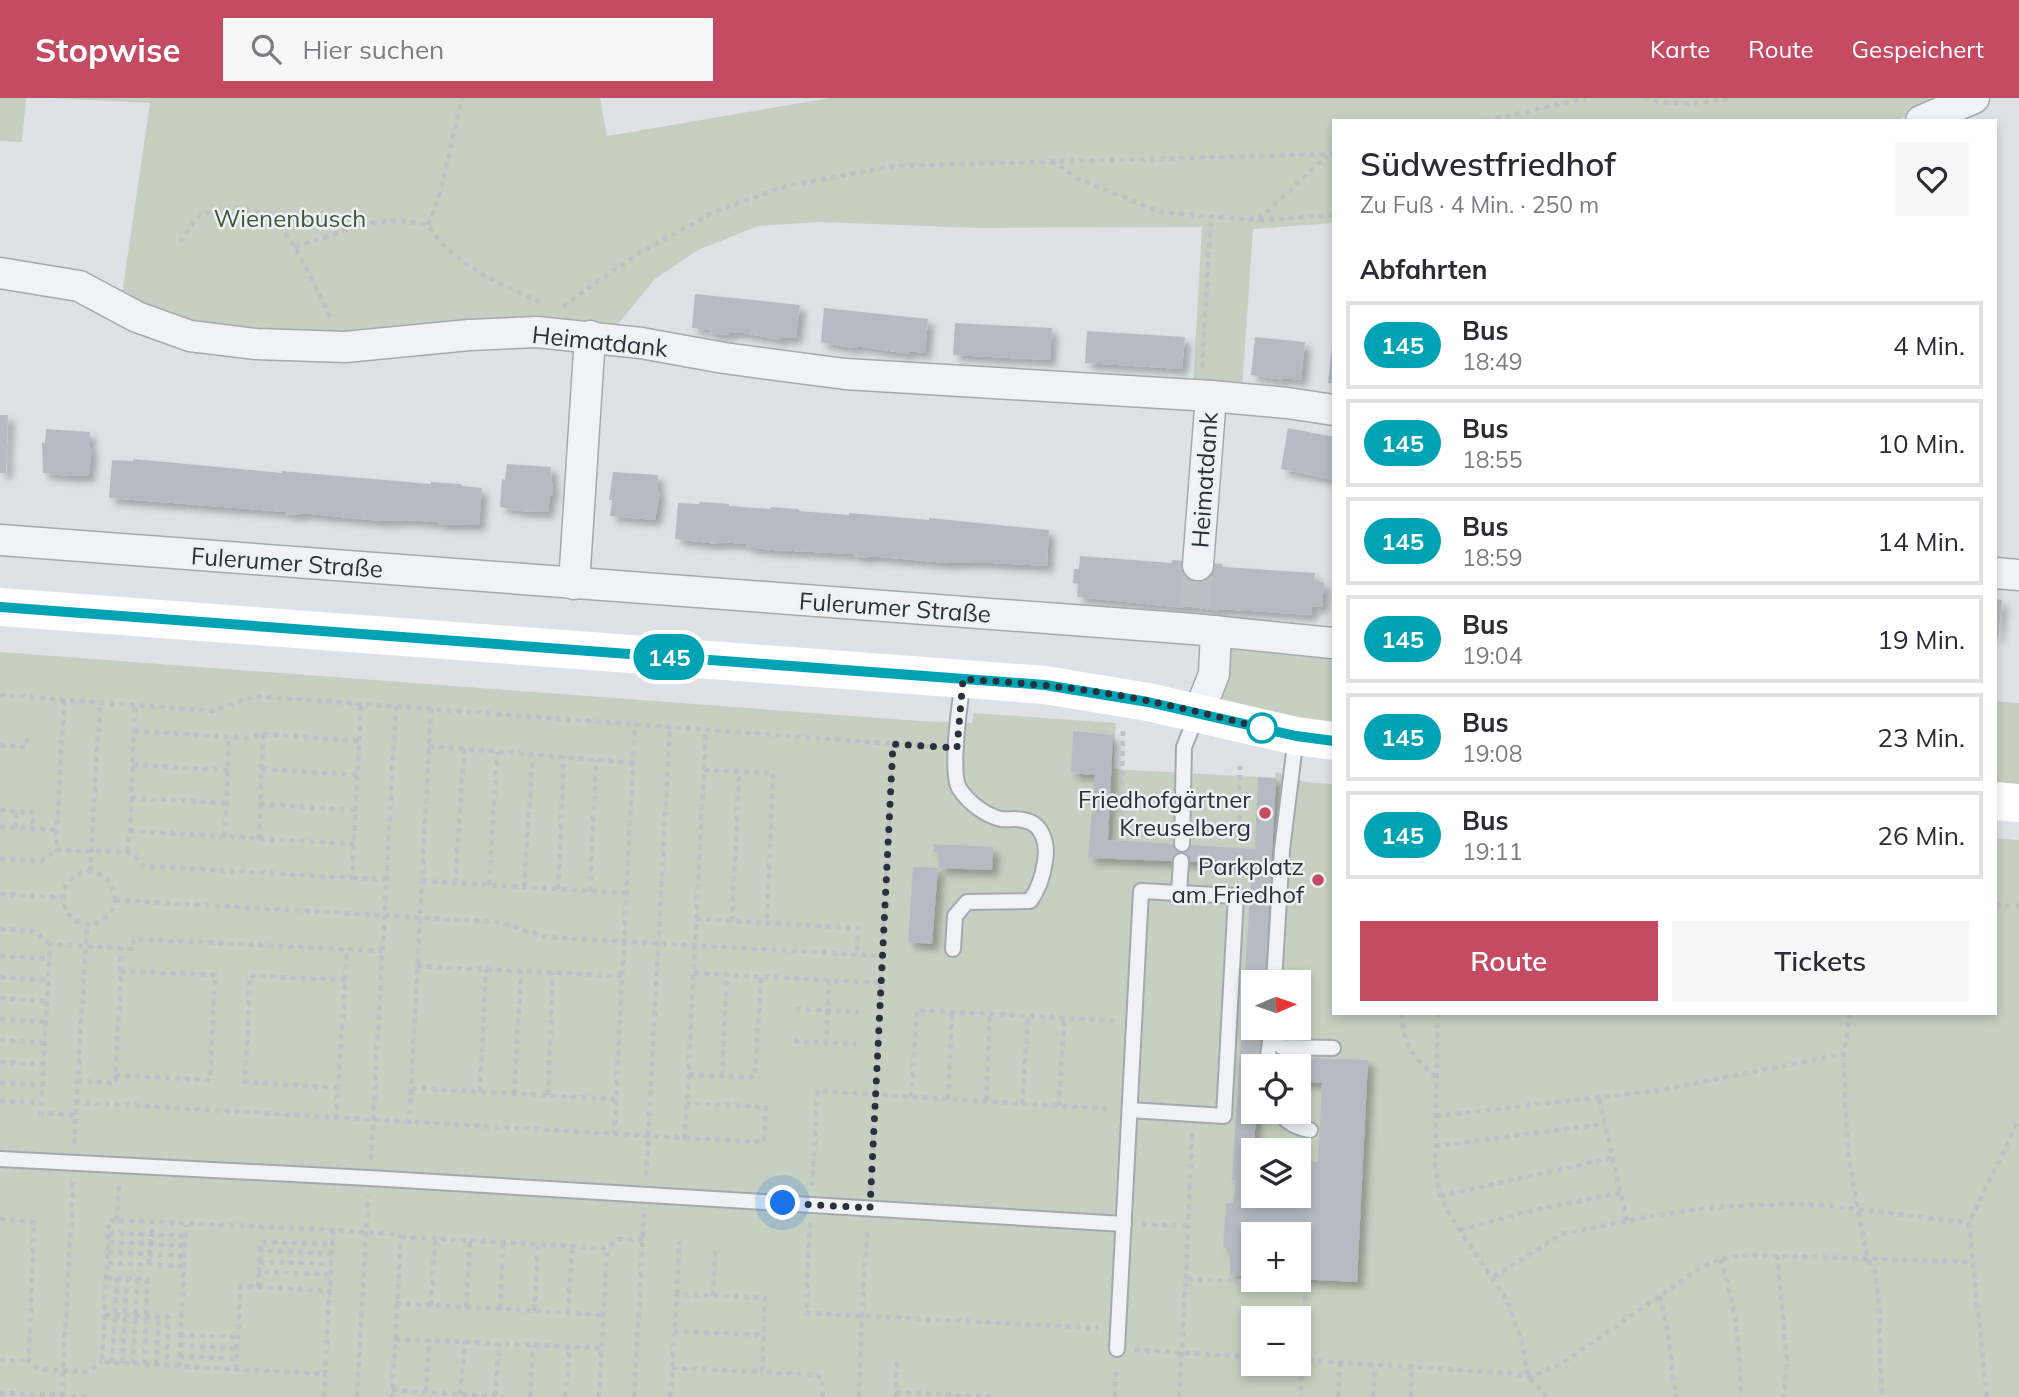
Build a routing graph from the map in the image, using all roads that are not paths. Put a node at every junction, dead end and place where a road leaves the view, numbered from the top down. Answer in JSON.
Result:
{"nodes":[{"id":1,"x":1974,"y":98,"type":"edge"},
{"id":2,"x":1926,"y":119,"type":"edge"},
{"id":3,"x":0,"y":272,"type":"edge"},
{"id":4,"x":590,"y":336,"type":"junction"},
{"id":5,"x":1207,"y":382,"type":"junction"},
{"id":6,"x":1332,"y":410,"type":"edge"},
{"id":7,"x":0,"y":540,"type":"edge"},
{"id":8,"x":1198,"y":565,"type":"tunnel mouth"},
{"id":9,"x":1997,"y":573,"type":"edge"},
{"id":10,"x":2019,"y":575,"type":"edge"},
{"id":11,"x":574,"y":584,"type":"junction"},
{"id":12,"x":0,"y":607,"type":"edge"},
{"id":13,"x":1201,"y":622,"type":"junction"},
{"id":14,"x":1332,"y":643,"type":"edge"},
{"id":15,"x":963,"y":679,"type":"junction"},
{"id":16,"x":1199,"y":712,"type":"junction"},
{"id":17,"x":1296,"y":736,"type":"junction"},
{"id":18,"x":1332,"y":741,"type":"edge"},
{"id":19,"x":1997,"y":801,"type":"edge"},
{"id":20,"x":2019,"y":803,"type":"edge"},
{"id":21,"x":1182,"y":844,"type":"dead end"},
{"id":22,"x":1181,"y":861,"type":"dead end"},
{"id":23,"x":1179,"y":893,"type":"junction"},
{"id":24,"x":953,"y":949,"type":"dead end"},
{"id":25,"x":1275,"y":970,"type":"edge"},
{"id":26,"x":1277,"y":1040,"type":"edge"},
{"id":27,"x":1332,"y":1048,"type":"dead end"},
{"id":28,"x":1130,"y":1110,"type":"junction"},
{"id":29,"x":1293,"y":1124,"type":"edge"},
{"id":30,"x":1310,"y":1130,"type":"dead end"},
{"id":31,"x":0,"y":1159,"type":"edge"},
{"id":32,"x":1124,"y":1224,"type":"junction"},
{"id":33,"x":1117,"y":1349,"type":"road end"}],
"edges":[{"from":1,"to":2,"type":"street"},
{"from":3,"to":4,"type":"street","name":"Heimatdank"},
{"from":4,"to":5,"type":"street","name":"Heimatdank"},
{"from":4,"to":11,"type":"street"},
{"from":5,"to":6,"type":"street","name":"Heimatdank"},
{"from":5,"to":8,"type":"street","name":"Heimatdank"},
{"from":7,"to":11,"type":"street","name":"Fulerumer Straße"},
{"from":9,"to":10,"type":"street"},
{"from":11,"to":13,"type":"street","name":"Fulerumer Straße"},
{"from":12,"to":15,"type":"main road"},
{"from":13,"to":14,"type":"street","name":"Fulerumer Straße"},
{"from":13,"to":16,"type":"street"},
{"from":15,"to":16,"type":"main road"},
{"from":15,"to":24,"type":"lane"},
{"from":16,"to":17,"type":"main road"},
{"from":16,"to":21,"type":"lane"},
{"from":17,"to":18,"type":"main road"},
{"from":17,"to":25,"type":"lane"},
{"from":19,"to":20,"type":"main road"},
{"from":22,"to":23,"type":"lane"},
{"from":23,"to":28,"type":"lane"},
{"from":23,"to":28,"type":"lane"},
{"from":26,"to":27,"type":"lane"},
{"from":28,"to":32,"type":"lane"},
{"from":29,"to":30,"type":"lane"},
{"from":31,"to":32,"type":"lane"},
{"from":32,"to":33,"type":"lane"}]}
